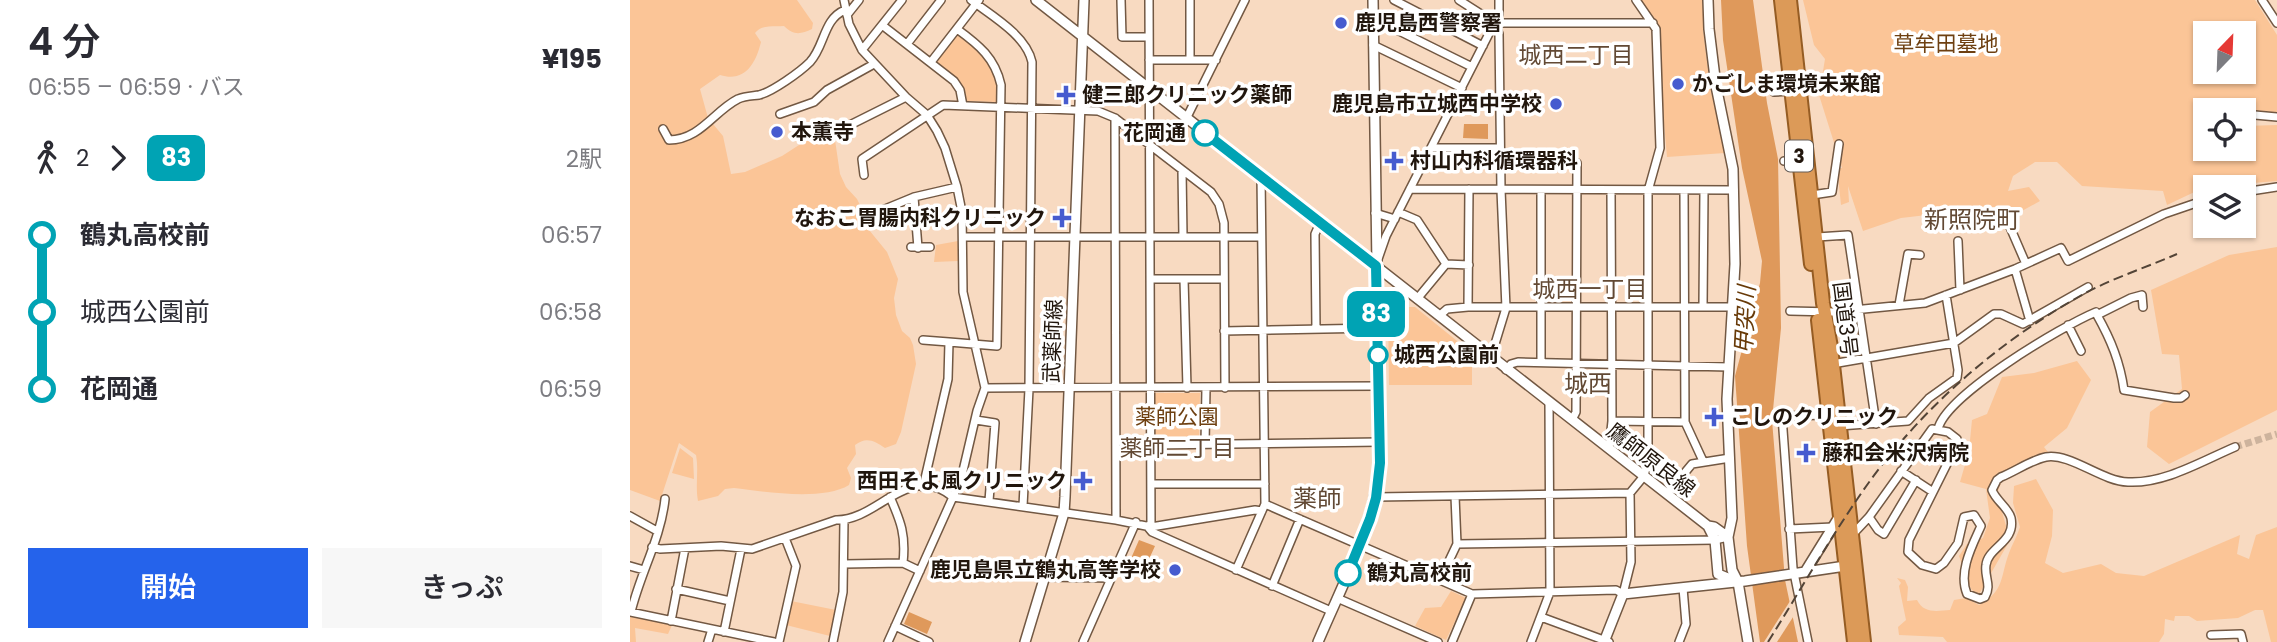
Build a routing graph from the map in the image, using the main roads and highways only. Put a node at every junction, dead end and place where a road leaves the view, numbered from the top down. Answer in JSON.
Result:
{"nodes":[{"id":1,"x":1781,"y":0,"type":"edge"},
{"id":2,"x":1790,"y":0,"type":"edge"},
{"id":3,"x":1821,"y":312,"type":"junction"},
{"id":4,"x":1847,"y":538,"type":"junction"},
{"id":5,"x":1851,"y":565,"type":"junction"},
{"id":6,"x":1854,"y":642,"type":"edge"},
{"id":7,"x":1864,"y":642,"type":"edge"}],
"edges":[{"from":1,"to":3,"type":"highway","name":"国道3号","number":"3"},
{"from":2,"to":3,"type":"highway","name":"国道3号","number":"3"},
{"from":3,"to":4,"type":"highway","name":"国道3号","number":"3"},
{"from":3,"to":4,"type":"highway","name":"国道3号","number":"3"},
{"from":4,"to":5,"type":"highway","name":"国道3号","number":"3"},
{"from":5,"to":6,"type":"highway","name":"国道3号","number":"3"},
{"from":5,"to":7,"type":"highway","name":"国道3号","number":"3"}]}
